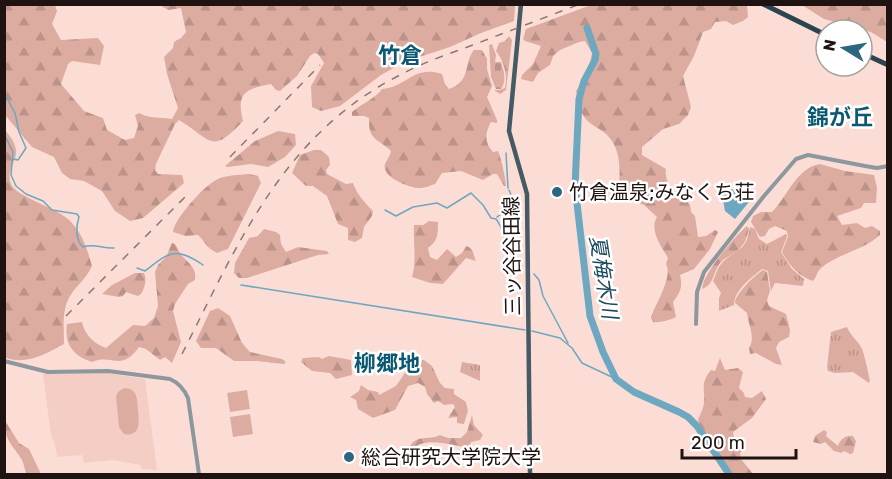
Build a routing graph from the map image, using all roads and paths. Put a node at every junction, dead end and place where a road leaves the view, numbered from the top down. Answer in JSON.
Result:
{"nodes":[{"id":1,"x":521,"y":4,"type":"edge"},
{"id":2,"x":763,"y":4,"type":"edge"},
{"id":3,"x":814,"y":29,"type":"edge"},
{"id":4,"x":874,"y":59,"type":"edge"},
{"id":5,"x":888,"y":65,"type":"edge"},
{"id":6,"x":888,"y":166,"type":"edge"},
{"id":7,"x":696,"y":324,"type":"dead end"},
{"id":8,"x":4,"y":361,"type":"edge"},
{"id":9,"x":199,"y":474,"type":"edge"},
{"id":10,"x":530,"y":474,"type":"edge"}],
"edges":[{"from":1,"to":10,"type":"main road","name":"三ッ谷谷田線"},
{"from":2,"to":3,"type":"highway"},
{"from":4,"to":5,"type":"highway"},
{"from":6,"to":7,"type":"street"},
{"from":8,"to":9,"type":"street"}]}
